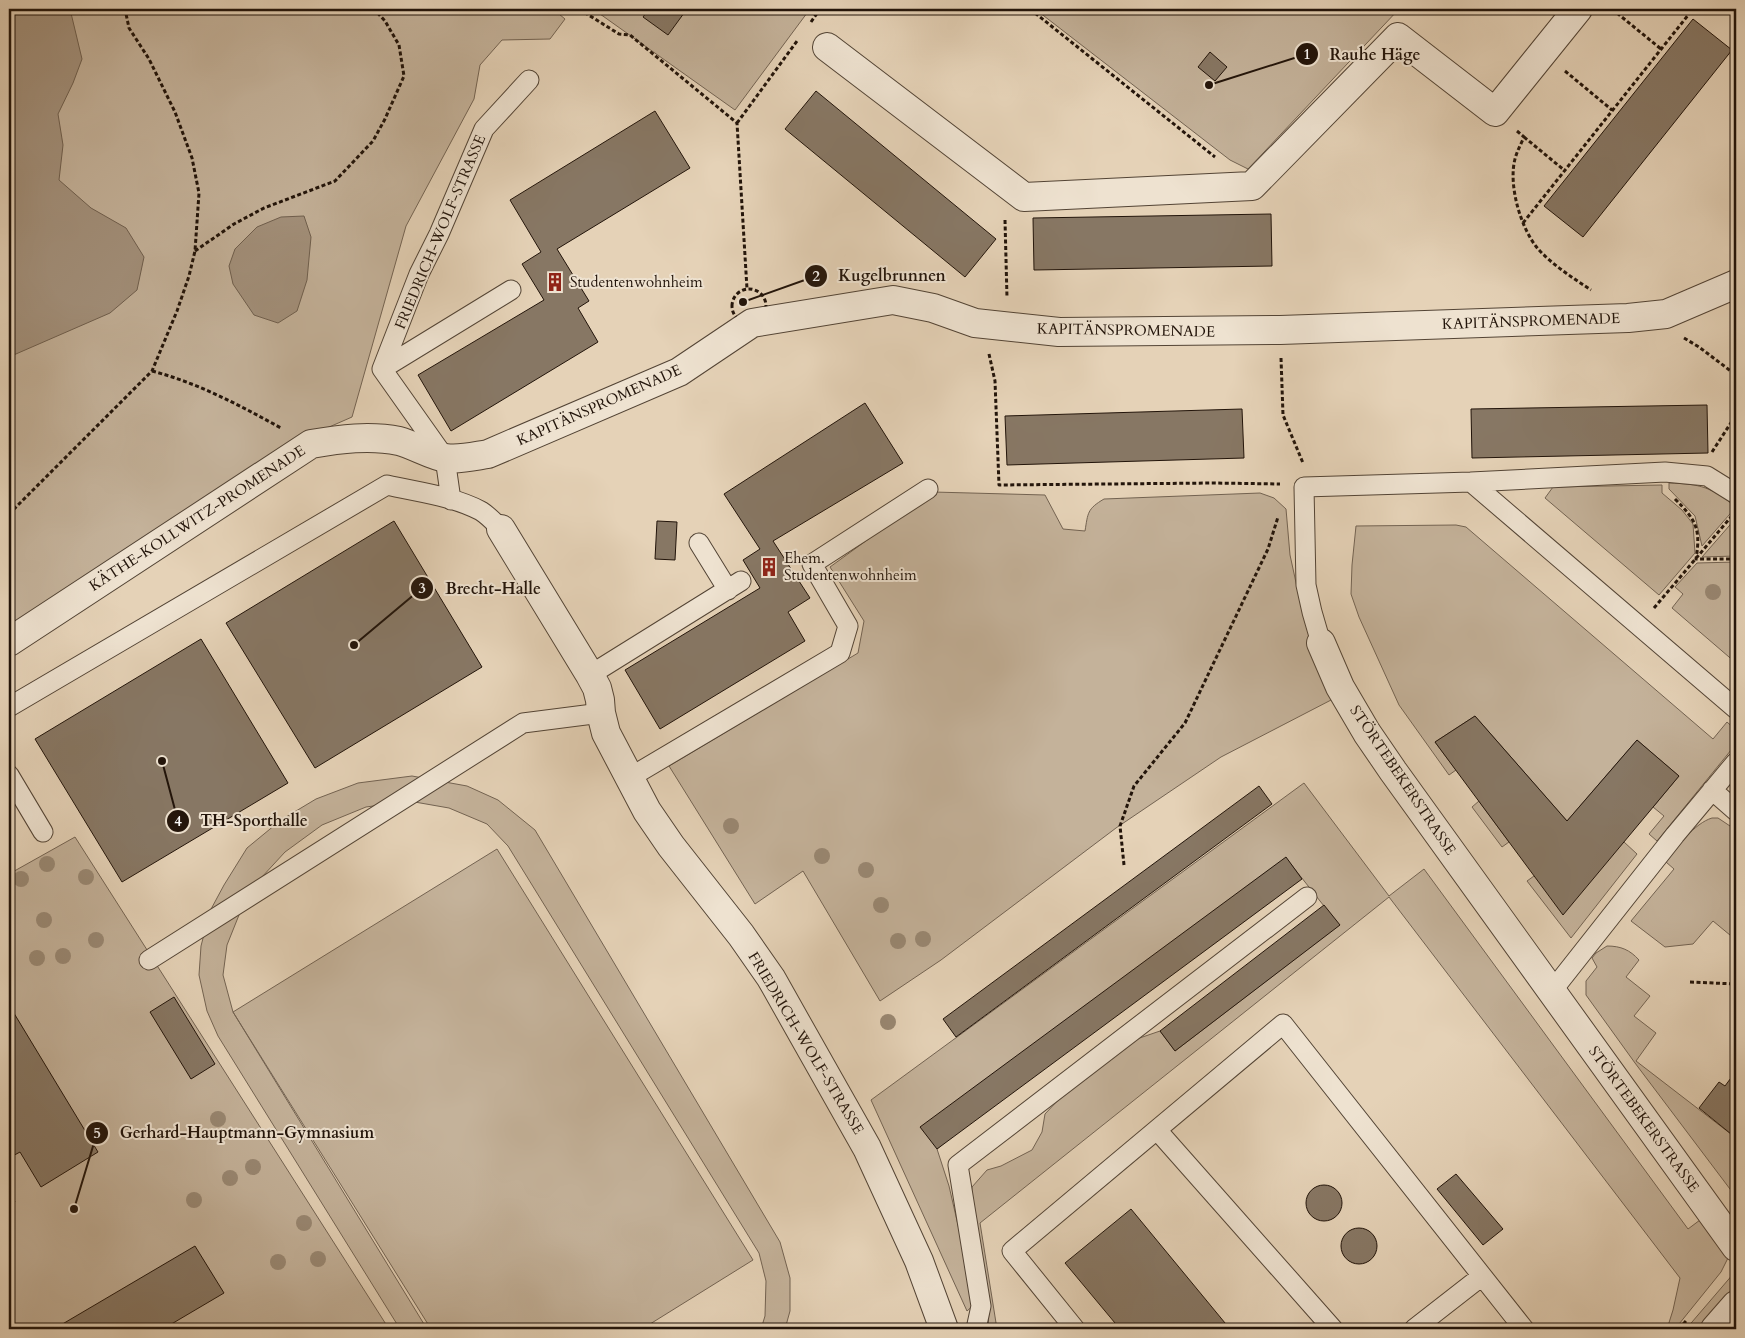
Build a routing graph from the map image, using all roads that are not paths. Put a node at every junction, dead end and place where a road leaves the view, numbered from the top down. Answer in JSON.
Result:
{"nodes":[{"id":1,"x":1578,"y":9,"type":"edge"},
{"id":2,"x":827,"y":47,"type":"road end"},
{"id":3,"x":529,"y":80,"type":"dead end"},
{"id":4,"x":1736,"y":284,"type":"edge"},
{"id":5,"x":511,"y":290,"type":"dead end"},
{"id":6,"x":382,"y":369,"type":"junction"},
{"id":7,"x":487,"y":454,"type":"joint"},
{"id":8,"x":445,"y":458,"type":"junction"},
{"id":9,"x":1472,"y":482,"type":"junction"},
{"id":10,"x":928,"y":489,"type":"dead end"},
{"id":11,"x":1736,"y":494,"type":"edge"},
{"id":12,"x":451,"y":500,"type":"junction"},
{"id":13,"x":501,"y":529,"type":"joint"},
{"id":14,"x":699,"y":542,"type":"dead end"},
{"id":15,"x":9,"y":642,"type":"edge"},
{"id":16,"x":1321,"y":643,"type":"joint"},
{"id":17,"x":590,"y":675,"type":"junction"},
{"id":18,"x":9,"y":707,"type":"edge"},
{"id":19,"x":1736,"y":709,"type":"edge"},
{"id":20,"x":601,"y":713,"type":"junction"},
{"id":21,"x":1736,"y":762,"type":"edge"},
{"id":22,"x":9,"y":775,"type":"edge"},
{"id":23,"x":629,"y":778,"type":"junction"},
{"id":24,"x":1712,"y":790,"type":"junction"},
{"id":25,"x":1736,"y":811,"type":"edge"},
{"id":26,"x":43,"y":832,"type":"dead end"},
{"id":27,"x":1307,"y":896,"type":"dead end"},
{"id":28,"x":149,"y":960,"type":"dead end"},
{"id":29,"x":1552,"y":991,"type":"junction"},
{"id":30,"x":1156,"y":1130,"type":"junction"},
{"id":31,"x":1736,"y":1247,"type":"edge"},
{"id":32,"x":1482,"y":1276,"type":"junction"},
{"id":33,"x":1736,"y":1305,"type":"edge"},
{"id":34,"x":944,"y":1329,"type":"edge"},
{"id":35,"x":976,"y":1329,"type":"edge"},
{"id":36,"x":1075,"y":1329,"type":"edge"},
{"id":37,"x":1333,"y":1329,"type":"edge"},
{"id":38,"x":1414,"y":1329,"type":"edge"},
{"id":39,"x":1524,"y":1329,"type":"edge"},
{"id":40,"x":1715,"y":1329,"type":"edge"}],
"edges":[{"from":1,"to":2,"type":"street"},
{"from":3,"to":6,"type":"lane","name":"FRIEDRICH-WOLF-STRASSE"},
{"from":4,"to":7,"type":"street","name":"KAPITÄNSPROMENADE"},
{"from":5,"to":6,"type":"lane","name":"FRIEDRICH-WOLF-STRASSE"},
{"from":6,"to":8,"type":"lane"},
{"from":7,"to":8,"type":"street","name":"KÄTHE-KOLLWITZ-PROMENADE"},
{"from":8,"to":12,"type":"lane"},
{"from":8,"to":15,"type":"street","name":"KÄTHE-KOLLWITZ-PROMENADE"},
{"from":9,"to":11,"type":"lane"},
{"from":9,"to":16,"type":"lane","name":"STÖRTEBEKERSTRASSE"},
{"from":9,"to":19,"type":"lane"},
{"from":10,"to":23,"type":"lane"},
{"from":12,"to":13,"type":"lane","name":"FRIEDRICH-WOLF-STRASSE"},
{"from":12,"to":18,"type":"lane"},
{"from":13,"to":17,"type":"street","name":"FRIEDRICH-WOLF-STRASSE"},
{"from":14,"to":17,"type":"lane"},
{"from":16,"to":29,"type":"street","name":"STÖRTEBEKERSTRASSE"},
{"from":17,"to":20,"type":"street","name":"FRIEDRICH-WOLF-STRASSE"},
{"from":20,"to":23,"type":"street","name":"FRIEDRICH-WOLF-STRASSE"},
{"from":20,"to":28,"type":"lane"},
{"from":21,"to":24,"type":"lane"},
{"from":22,"to":26,"type":"lane"},
{"from":23,"to":34,"type":"street","name":"FRIEDRICH-WOLF-STRASSE"},
{"from":24,"to":25,"type":"lane"},
{"from":24,"to":29,"type":"lane"},
{"from":27,"to":35,"type":"lane"},
{"from":29,"to":31,"type":"street","name":"STÖRTEBEKERSTRASSE"},
{"from":30,"to":32,"type":"lane"},
{"from":30,"to":36,"type":"lane"},
{"from":30,"to":37,"type":"lane"},
{"from":32,"to":38,"type":"lane"},
{"from":32,"to":39,"type":"lane"},
{"from":33,"to":40,"type":"street"}]}
